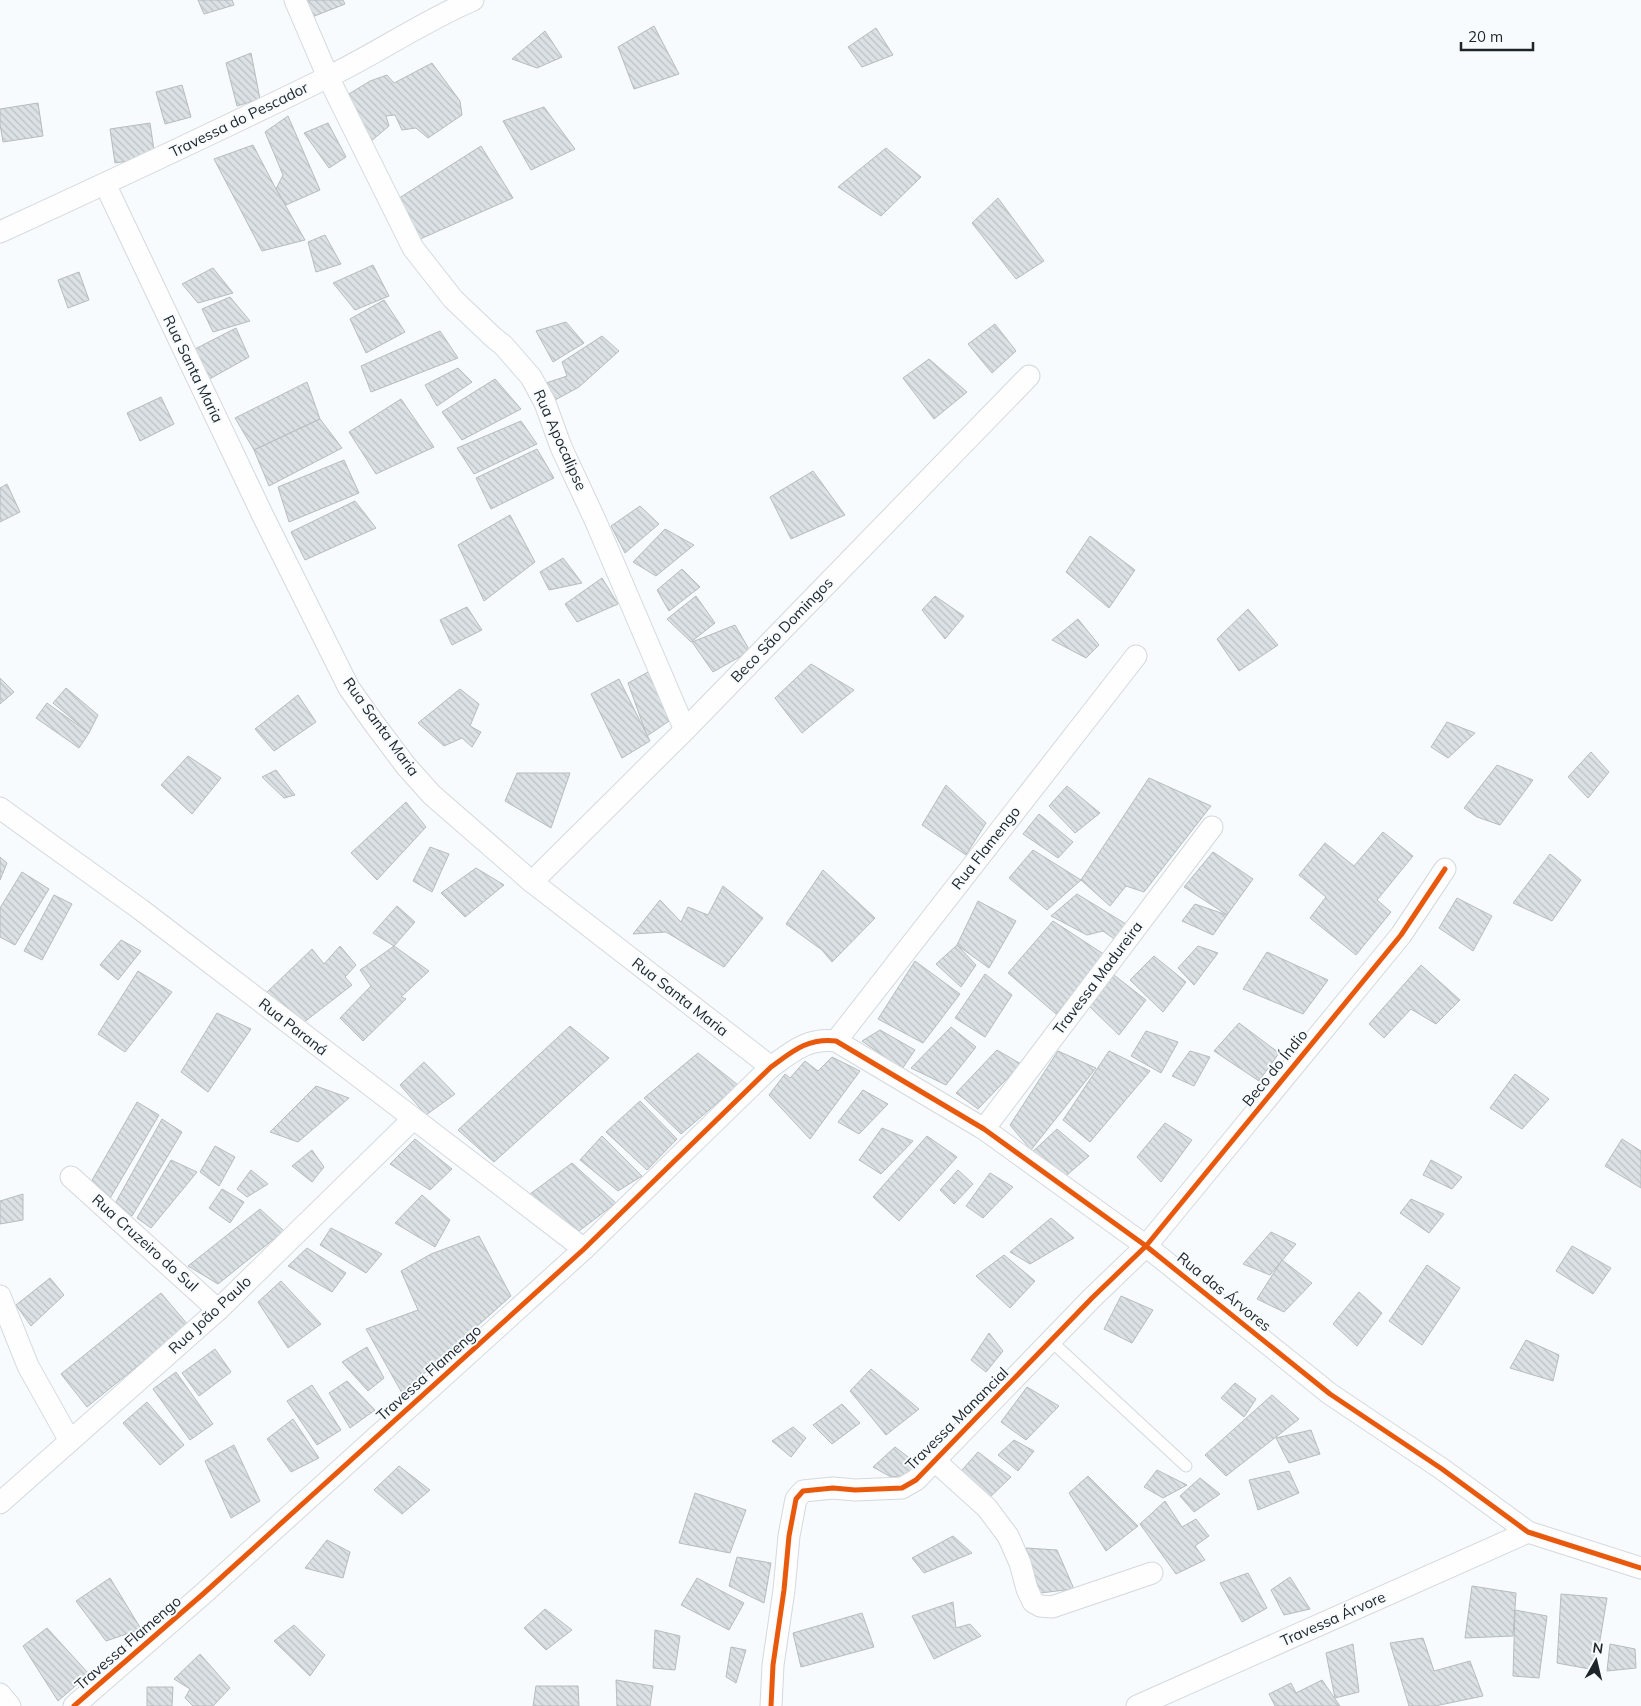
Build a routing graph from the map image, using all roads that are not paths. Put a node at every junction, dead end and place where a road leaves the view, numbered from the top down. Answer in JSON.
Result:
{"nodes":[{"id":1,"x":295,"y":0,"type":"edge"},
{"id":2,"x":473,"y":0,"type":"edge"},
{"id":3,"x":448,"y":5,"type":"edge"},
{"id":4,"x":328,"y":77,"type":"junction"},
{"id":5,"x":105,"y":184,"type":"junction"},
{"id":6,"x":0,"y":232,"type":"edge"},
{"id":7,"x":1029,"y":376,"type":"dead end"},
{"id":8,"x":1136,"y":656,"type":"dead end"},
{"id":9,"x":685,"y":730,"type":"junction"},
{"id":10,"x":0,"y":808,"type":"edge"},
{"id":11,"x":1212,"y":827,"type":"dead end"},
{"id":12,"x":1445,"y":869,"type":"dead end"},
{"id":13,"x":532,"y":882,"type":"junction"},
{"id":14,"x":836,"y":1041,"type":"junction"},
{"id":15,"x":770,"y":1067,"type":"junction"},
{"id":16,"x":413,"y":1119,"type":"junction"},
{"id":17,"x":984,"y":1129,"type":"junction"},
{"id":18,"x":71,"y":1177,"type":"dead end"},
{"id":19,"x":1146,"y":1246,"type":"junction"},
{"id":20,"x":584,"y":1249,"type":"junction"},
{"id":21,"x":0,"y":1296,"type":"edge"},
{"id":22,"x":218,"y":1310,"type":"junction"},
{"id":23,"x":1051,"y":1341,"type":"junction"},
{"id":24,"x":70,"y":1441,"type":"junction"},
{"id":25,"x":935,"y":1462,"type":"junction"},
{"id":26,"x":1186,"y":1466,"type":"dead end"},
{"id":27,"x":0,"y":1503,"type":"edge"},
{"id":28,"x":1528,"y":1532,"type":"junction"},
{"id":29,"x":1641,"y":1568,"type":"edge"},
{"id":30,"x":1152,"y":1573,"type":"dead end"},
{"id":31,"x":0,"y":1694,"type":"edge"},
{"id":32,"x":10,"y":1706,"type":"edge"},
{"id":33,"x":74,"y":1706,"type":"edge"},
{"id":34,"x":771,"y":1706,"type":"edge"},
{"id":35,"x":1137,"y":1706,"type":"edge"}],
"edges":[{"from":1,"to":4,"type":"street","name":"Rua Apocalipse"},
{"from":2,"to":3,"type":"street","name":"Travessa do Pescador"},
{"from":3,"to":4,"type":"street","name":"Travessa do Pescador"},
{"from":4,"to":5,"type":"street","name":"Travessa do Pescador"},
{"from":4,"to":9,"type":"street","name":"Rua Apocalipse"},
{"from":5,"to":6,"type":"street","name":"Travessa do Pescador"},
{"from":5,"to":13,"type":"street","name":"Rua Santa Maria"},
{"from":7,"to":9,"type":"street","name":"Beco São Domingos"},
{"from":8,"to":14,"type":"street","name":"Rua Flamengo"},
{"from":9,"to":13,"type":"street","name":"Beco São Domingos"},
{"from":10,"to":16,"type":"street","name":"Rua Paraná"},
{"from":11,"to":17,"type":"street","name":"Travessa Madureira"},
{"from":12,"to":19,"type":"street","name":"Beco do Índio"},
{"from":13,"to":15,"type":"street","name":"Rua Santa Maria"},
{"from":14,"to":15,"type":"street","name":"Travessa Flamengo"},
{"from":14,"to":17,"type":"street","name":"Rua das Árvores"},
{"from":15,"to":20,"type":"street","name":"Travessa Flamengo"},
{"from":16,"to":20,"type":"street","name":"Rua Paraná"},
{"from":16,"to":22,"type":"street","name":"Rua João Paulo"},
{"from":17,"to":19,"type":"street","name":"Rua das Árvores"},
{"from":18,"to":22,"type":"street","name":"Rua Cruzeiro do Sul"},
{"from":19,"to":23,"type":"street","name":"Travessa Manancial"},
{"from":19,"to":28,"type":"street","name":"Rua das Árvores"},
{"from":20,"to":33,"type":"street","name":"Travessa Flamengo"},
{"from":21,"to":24,"type":"street"},
{"from":22,"to":24,"type":"street","name":"Rua João Paulo"},
{"from":23,"to":25,"type":"street","name":"Travessa Manancial"},
{"from":23,"to":26,"type":"lane"},
{"from":24,"to":27,"type":"street","name":"Rua João Paulo"},
{"from":25,"to":30,"type":"street","name":"Travessa Manancial"},
{"from":25,"to":34,"type":"street","name":"Travessa Manancial"},
{"from":28,"to":29,"type":"street","name":"Rua das Árvores"},
{"from":28,"to":35,"type":"street","name":"Travessa Árvore"},
{"from":31,"to":32,"type":"street"}]}
